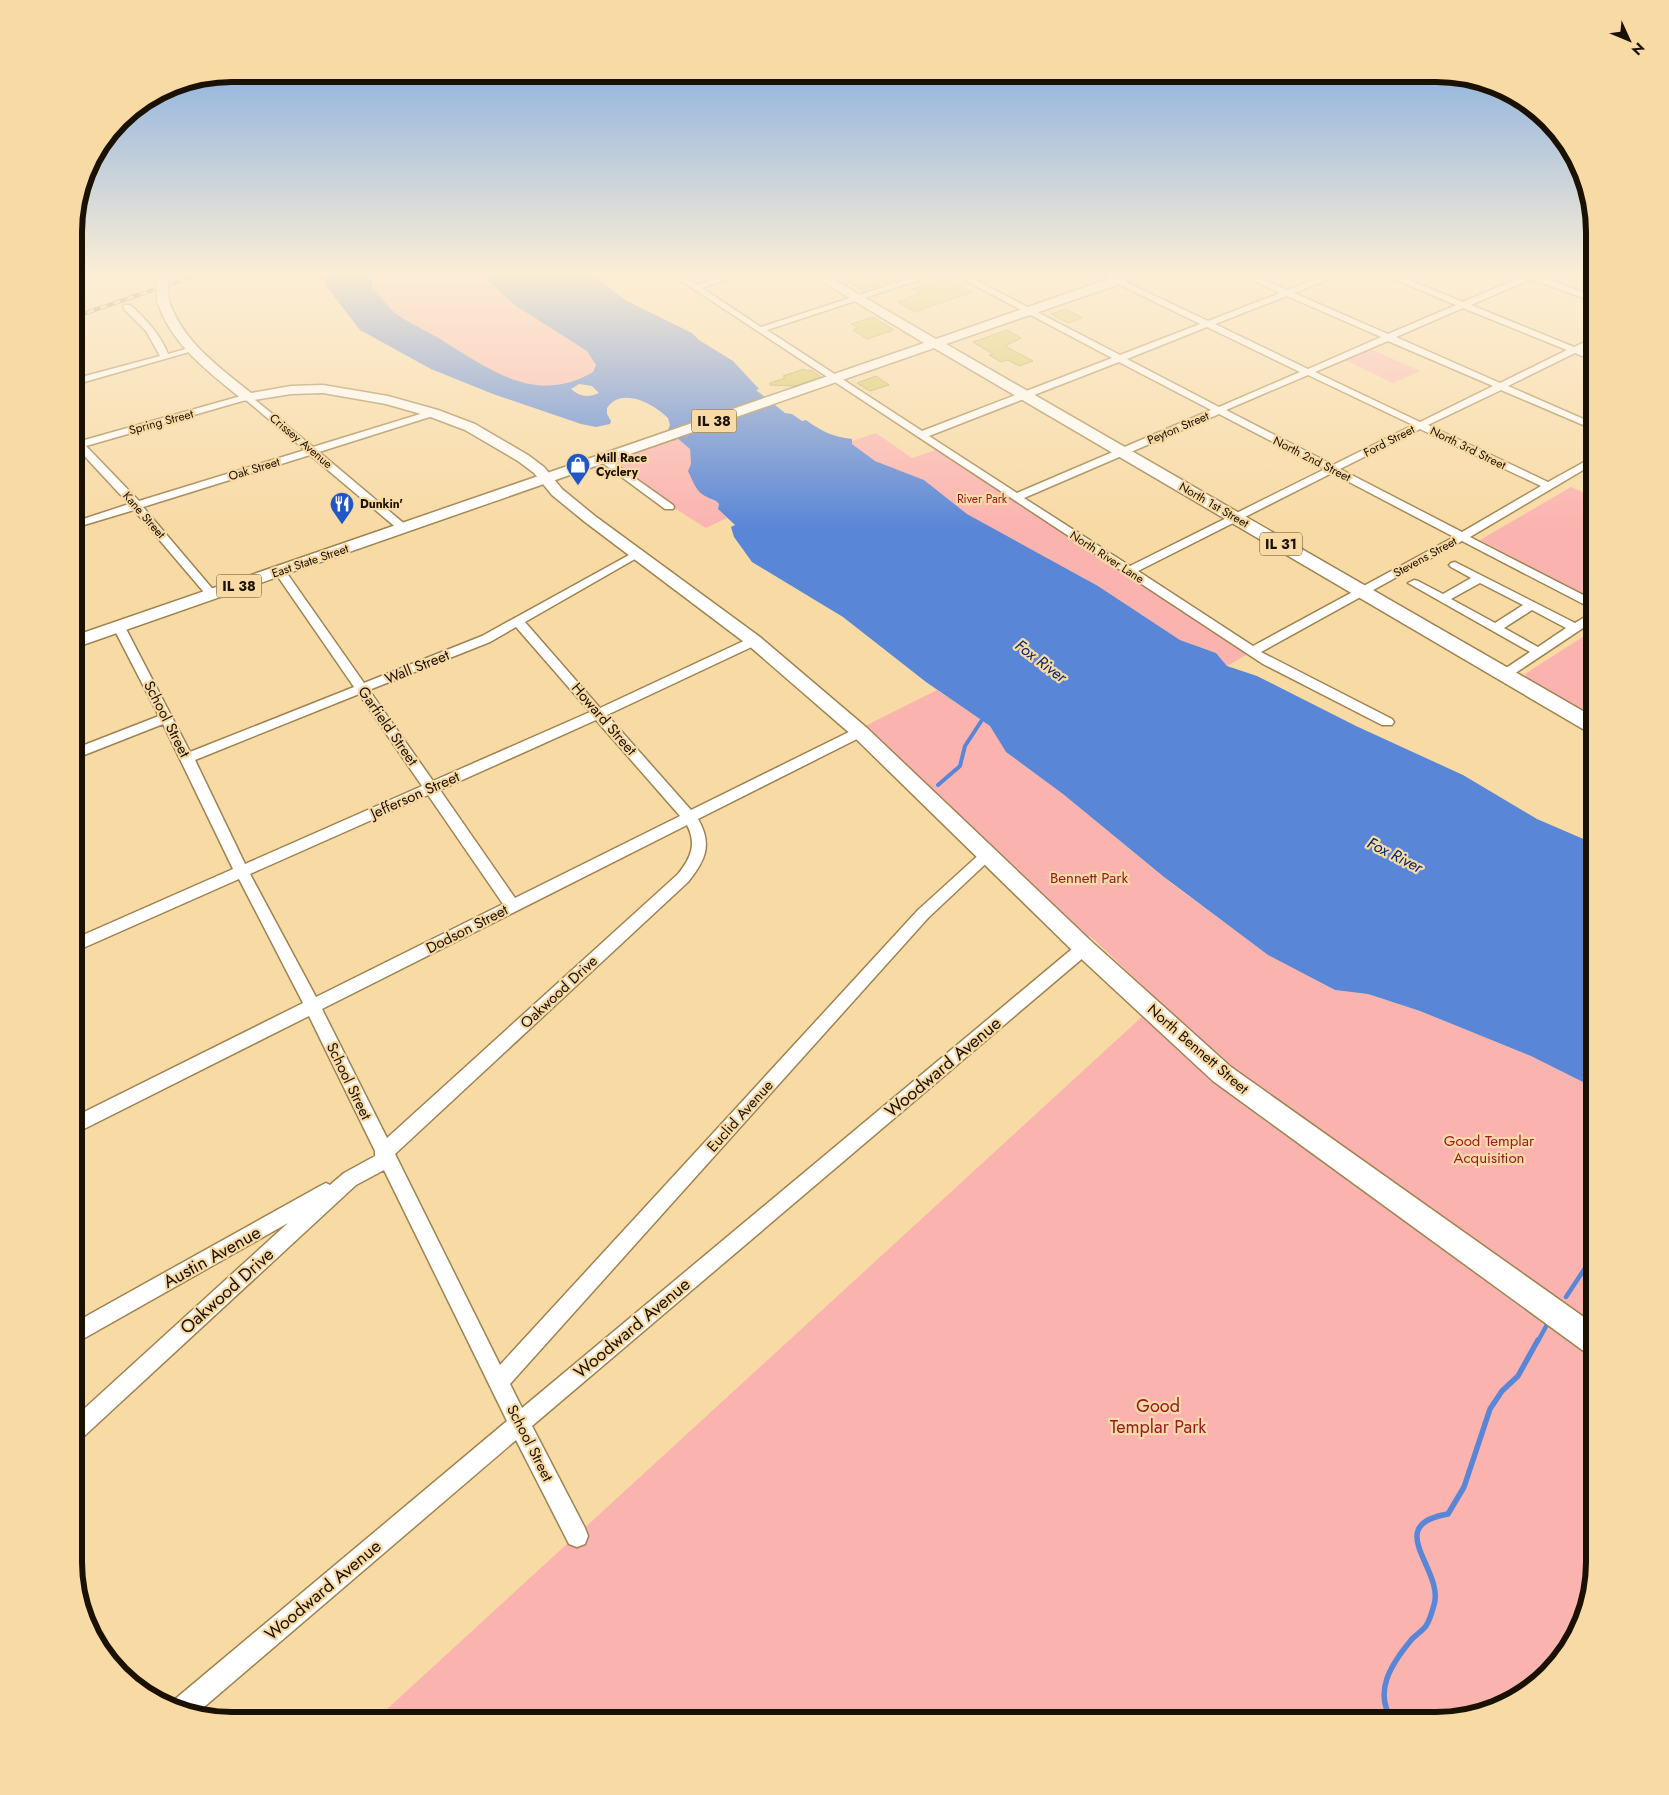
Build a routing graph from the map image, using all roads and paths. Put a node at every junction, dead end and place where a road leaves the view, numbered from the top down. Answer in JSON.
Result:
{"nodes":[{"id":1,"x":158,"y":360,"type":"edge"},
{"id":2,"x":203,"y":360,"type":"edge"},
{"id":3,"x":805,"y":360,"type":"edge"},
{"id":4,"x":890,"y":360,"type":"edge"},
{"id":5,"x":963,"y":360,"type":"edge"},
{"id":6,"x":1117,"y":360,"type":"edge"},
{"id":7,"x":1120,"y":360,"type":"edge"},
{"id":8,"x":1282,"y":360,"type":"edge"},
{"id":9,"x":1337,"y":360,"type":"edge"},
{"id":10,"x":1440,"y":360,"type":"edge"},
{"id":11,"x":1555,"y":360,"type":"edge"},
{"id":12,"x":212,"y":367,"type":"junction"},
{"id":13,"x":1308,"y":372,"type":"junction"},
{"id":14,"x":834,"y":379,"type":"junction"},
{"id":15,"x":83,"y":380,"type":"edge"},
{"id":16,"x":1501,"y":386,"type":"junction"},
{"id":17,"x":322,"y":389,"type":"junction"},
{"id":18,"x":1024,"y":395,"type":"junction"},
{"id":19,"x":248,"y":397,"type":"junction"},
{"id":20,"x":1219,"y":411,"type":"junction"},
{"id":21,"x":433,"y":412,"type":"junction"},
{"id":22,"x":1586,"y":423,"type":"edge"},
{"id":23,"x":1421,"y":425,"type":"junction"},
{"id":24,"x":922,"y":435,"type":"junction"},
{"id":25,"x":83,"y":441,"type":"edge"},
{"id":26,"x":83,"y":450,"type":"edge"},
{"id":27,"x":313,"y":450,"type":"junction"},
{"id":28,"x":1122,"y":452,"type":"junction"},
{"id":29,"x":604,"y":460,"type":"junction"},
{"id":30,"x":1586,"y":464,"type":"edge"},
{"id":31,"x":1334,"y":470,"type":"junction"},
{"id":32,"x":546,"y":479,"type":"junction"},
{"id":33,"x":1548,"y":486,"type":"junction"},
{"id":34,"x":1017,"y":497,"type":"junction"},
{"id":35,"x":136,"y":505,"type":"junction"},
{"id":36,"x":669,"y":507,"type":"dead end"},
{"id":37,"x":1235,"y":518,"type":"junction"},
{"id":38,"x":83,"y":522,"type":"edge"},
{"id":39,"x":403,"y":528,"type":"junction"},
{"id":40,"x":1462,"y":537,"type":"junction"},
{"id":41,"x":638,"y":553,"type":"junction"},
{"id":42,"x":1455,"y":565,"type":"dead end"},
{"id":43,"x":280,"y":571,"type":"junction"},
{"id":44,"x":1130,"y":571,"type":"junction"},
{"id":45,"x":1480,"y":578,"type":"junction"},
{"id":46,"x":1414,"y":583,"type":"dead end"},
{"id":47,"x":1363,"y":592,"type":"junction"},
{"id":48,"x":212,"y":595,"type":"junction"},
{"id":49,"x":1443,"y":599,"type":"junction"},
{"id":50,"x":1586,"y":601,"type":"edge"},
{"id":51,"x":1532,"y":605,"type":"junction"},
{"id":52,"x":1586,"y":621,"type":"edge"},
{"id":53,"x":518,"y":622,"type":"junction"},
{"id":54,"x":119,"y":627,"type":"junction"},
{"id":55,"x":1496,"y":628,"type":"junction"},
{"id":56,"x":1575,"y":628,"type":"junction"},
{"id":57,"x":83,"y":639,"type":"edge"},
{"id":58,"x":754,"y":641,"type":"junction"},
{"id":59,"x":1253,"y":651,"type":"junction"},
{"id":60,"x":1538,"y":652,"type":"junction"},
{"id":61,"x":1504,"y":675,"type":"junction"},
{"id":62,"x":362,"y":689,"type":"junction"},
{"id":63,"x":600,"y":713,"type":"junction"},
{"id":64,"x":166,"y":718,"type":"junction"},
{"id":65,"x":1387,"y":722,"type":"dead end"},
{"id":66,"x":1586,"y":722,"type":"edge"},
{"id":67,"x":860,"y":732,"type":"junction"},
{"id":68,"x":83,"y":751,"type":"edge"},
{"id":69,"x":187,"y":758,"type":"junction"},
{"id":70,"x":431,"y":788,"type":"junction"},
{"id":71,"x":690,"y":817,"type":"junction"},
{"id":72,"x":988,"y":855,"type":"junction"},
{"id":73,"x":242,"y":872,"type":"junction"},
{"id":74,"x":513,"y":906,"type":"junction"},
{"id":75,"x":82,"y":942,"type":"edge"},
{"id":76,"x":1084,"y":948,"type":"junction"},
{"id":77,"x":313,"y":1007,"type":"junction"},
{"id":78,"x":82,"y":1122,"type":"edge"},
{"id":79,"x":385,"y":1156,"type":"junction"},
{"id":80,"x":350,"y":1179,"type":"junction"},
{"id":81,"x":82,"y":1329,"type":"edge"},
{"id":82,"x":1586,"y":1336,"type":"edge"},
{"id":83,"x":498,"y":1382,"type":"junction"},
{"id":84,"x":520,"y":1422,"type":"junction"},
{"id":85,"x":82,"y":1425,"type":"edge"},
{"id":86,"x":577,"y":1536,"type":"dead end"},
{"id":87,"x":188,"y":1706,"type":"edge"}],
"edges":[{"from":1,"to":15,"type":"street"},
{"from":2,"to":12,"type":"main road","name":"Crissey Avenue"},
{"from":3,"to":14,"type":"street","name":"North River Lane"},
{"from":4,"to":14,"type":"main road","number":"IL 38"},
{"from":5,"to":18,"type":"main road","name":"North 1st Street","number":"IL 31"},
{"from":6,"to":18,"type":"street"},
{"from":7,"to":20,"type":"street","name":"North 2nd Street"},
{"from":8,"to":13,"type":"street","name":"North 3rd Street"},
{"from":9,"to":13,"type":"street","name":"Peyton Street"},
{"from":10,"to":16,"type":"street"},
{"from":11,"to":16,"type":"street","name":"Ford Street"},
{"from":12,"to":17,"type":"main road"},
{"from":12,"to":19,"type":"main road","name":"Crissey Avenue"},
{"from":13,"to":20,"type":"street","name":"Peyton Street"},
{"from":13,"to":23,"type":"street","name":"North 3rd Street"},
{"from":14,"to":24,"type":"street","name":"North River Lane"},
{"from":14,"to":29,"type":"main road","number":"IL 38"},
{"from":16,"to":22,"type":"street"},
{"from":16,"to":23,"type":"street","name":"Ford Street"},
{"from":17,"to":19,"type":"main road"},
{"from":17,"to":21,"type":"main road","name":"North Bennett Street"},
{"from":18,"to":24,"type":"street"},
{"from":18,"to":28,"type":"main road","name":"North 1st Street","number":"IL 31"},
{"from":19,"to":25,"type":"street","name":"Spring Street"},
{"from":19,"to":27,"type":"street","name":"Crissey Avenue"},
{"from":20,"to":28,"type":"street","name":"Peyton Street"},
{"from":20,"to":31,"type":"street","name":"North 2nd Street"},
{"from":21,"to":27,"type":"street","name":"Oak Street"},
{"from":21,"to":32,"type":"main road","name":"North Bennett Street"},
{"from":23,"to":31,"type":"street","name":"Ford Street"},
{"from":23,"to":33,"type":"street","name":"North 3rd Street"},
{"from":24,"to":34,"type":"street","name":"North River Lane"},
{"from":26,"to":35,"type":"street","name":"Kane Street"},
{"from":27,"to":35,"type":"street","name":"Oak Street"},
{"from":27,"to":39,"type":"street","name":"Crissey Avenue"},
{"from":28,"to":34,"type":"street","name":"Peyton Street"},
{"from":28,"to":37,"type":"main road","name":"North 1st Street","number":"IL 31"},
{"from":29,"to":32,"type":"main road","number":"IL 38"},
{"from":29,"to":36,"type":"street"},
{"from":30,"to":33,"type":"street","name":"Stevens Street"},
{"from":31,"to":37,"type":"street","name":"Ford Street"},
{"from":31,"to":40,"type":"street","name":"North 2nd Street"},
{"from":32,"to":39,"type":"main road","name":"East State Street","number":"IL 38"},
{"from":32,"to":41,"type":"main road","name":"North Bennett Street"},
{"from":33,"to":40,"type":"street","name":"Stevens Street"},
{"from":34,"to":44,"type":"street","name":"North River Lane"},
{"from":35,"to":38,"type":"street","name":"Oak Street"},
{"from":35,"to":48,"type":"street","name":"Kane Street"},
{"from":37,"to":44,"type":"street","name":"Ford Street"},
{"from":37,"to":47,"type":"main road","name":"North 1st Street","number":"IL 31"},
{"from":39,"to":43,"type":"main road","name":"East State Street","number":"IL 38"},
{"from":40,"to":47,"type":"street","name":"Stevens Street"},
{"from":40,"to":50,"type":"street","name":"North 2nd Street"},
{"from":41,"to":53,"type":"street","name":"Wall Street"},
{"from":41,"to":58,"type":"main road","name":"North Bennett Street"},
{"from":42,"to":45,"type":"street"},
{"from":43,"to":48,"type":"main road","name":"East State Street","number":"IL 38"},
{"from":43,"to":62,"type":"street","name":"Garfield Street"},
{"from":44,"to":59,"type":"street","name":"North River Lane"},
{"from":45,"to":49,"type":"street"},
{"from":45,"to":51,"type":"street"},
{"from":46,"to":49,"type":"street"},
{"from":47,"to":59,"type":"street","name":"Stevens Street"},
{"from":47,"to":61,"type":"main road","name":"North 1st Street","number":"IL 31"},
{"from":48,"to":54,"type":"main road","name":"East State Street","number":"IL 38"},
{"from":49,"to":55,"type":"street"},
{"from":51,"to":55,"type":"street"},
{"from":51,"to":56,"type":"street"},
{"from":52,"to":56,"type":"street"},
{"from":53,"to":62,"type":"street","name":"Wall Street"},
{"from":53,"to":63,"type":"street","name":"Howard Street"},
{"from":54,"to":57,"type":"main road","name":"East State Street","number":"IL 38"},
{"from":54,"to":64,"type":"street","name":"School Street"},
{"from":55,"to":60,"type":"street"},
{"from":56,"to":60,"type":"street"},
{"from":58,"to":63,"type":"street","name":"Jefferson Street"},
{"from":58,"to":67,"type":"main road","name":"North Bennett Street"},
{"from":59,"to":65,"type":"street","name":"North River Lane"},
{"from":60,"to":61,"type":"street"},
{"from":61,"to":66,"type":"main road","name":"North 1st Street","number":"IL 31"},
{"from":62,"to":69,"type":"street","name":"Wall Street"},
{"from":62,"to":70,"type":"street","name":"Garfield Street"},
{"from":63,"to":70,"type":"street","name":"Jefferson Street"},
{"from":63,"to":71,"type":"street","name":"Howard Street"},
{"from":64,"to":68,"type":"street"},
{"from":64,"to":69,"type":"street","name":"School Street"},
{"from":67,"to":71,"type":"street","name":"Dodson Street"},
{"from":67,"to":72,"type":"main road","name":"North Bennett Street"},
{"from":69,"to":73,"type":"street","name":"School Street"},
{"from":70,"to":73,"type":"street","name":"Jefferson Street"},
{"from":70,"to":74,"type":"street","name":"Garfield Street"},
{"from":71,"to":74,"type":"street","name":"Dodson Street"},
{"from":71,"to":79,"type":"street","name":"Oakwood Drive"},
{"from":72,"to":76,"type":"main road","name":"North Bennett Street"},
{"from":72,"to":83,"type":"street","name":"Euclid Avenue"},
{"from":73,"to":75,"type":"street","name":"Jefferson Street"},
{"from":73,"to":77,"type":"street","name":"School Street"},
{"from":74,"to":77,"type":"street","name":"Dodson Street"},
{"from":76,"to":82,"type":"main road","name":"North Bennett Street"},
{"from":76,"to":84,"type":"street","name":"Woodward Avenue"},
{"from":77,"to":78,"type":"street","name":"Dodson Street"},
{"from":77,"to":79,"type":"street","name":"School Street"},
{"from":79,"to":80,"type":"street","name":"Oakwood Drive"},
{"from":79,"to":83,"type":"street","name":"School Street"},
{"from":80,"to":81,"type":"street","name":"Austin Avenue"},
{"from":80,"to":85,"type":"street","name":"Oakwood Drive"},
{"from":83,"to":84,"type":"street","name":"School Street"},
{"from":84,"to":86,"type":"street","name":"School Street"},
{"from":84,"to":87,"type":"street","name":"Woodward Avenue"}]}
